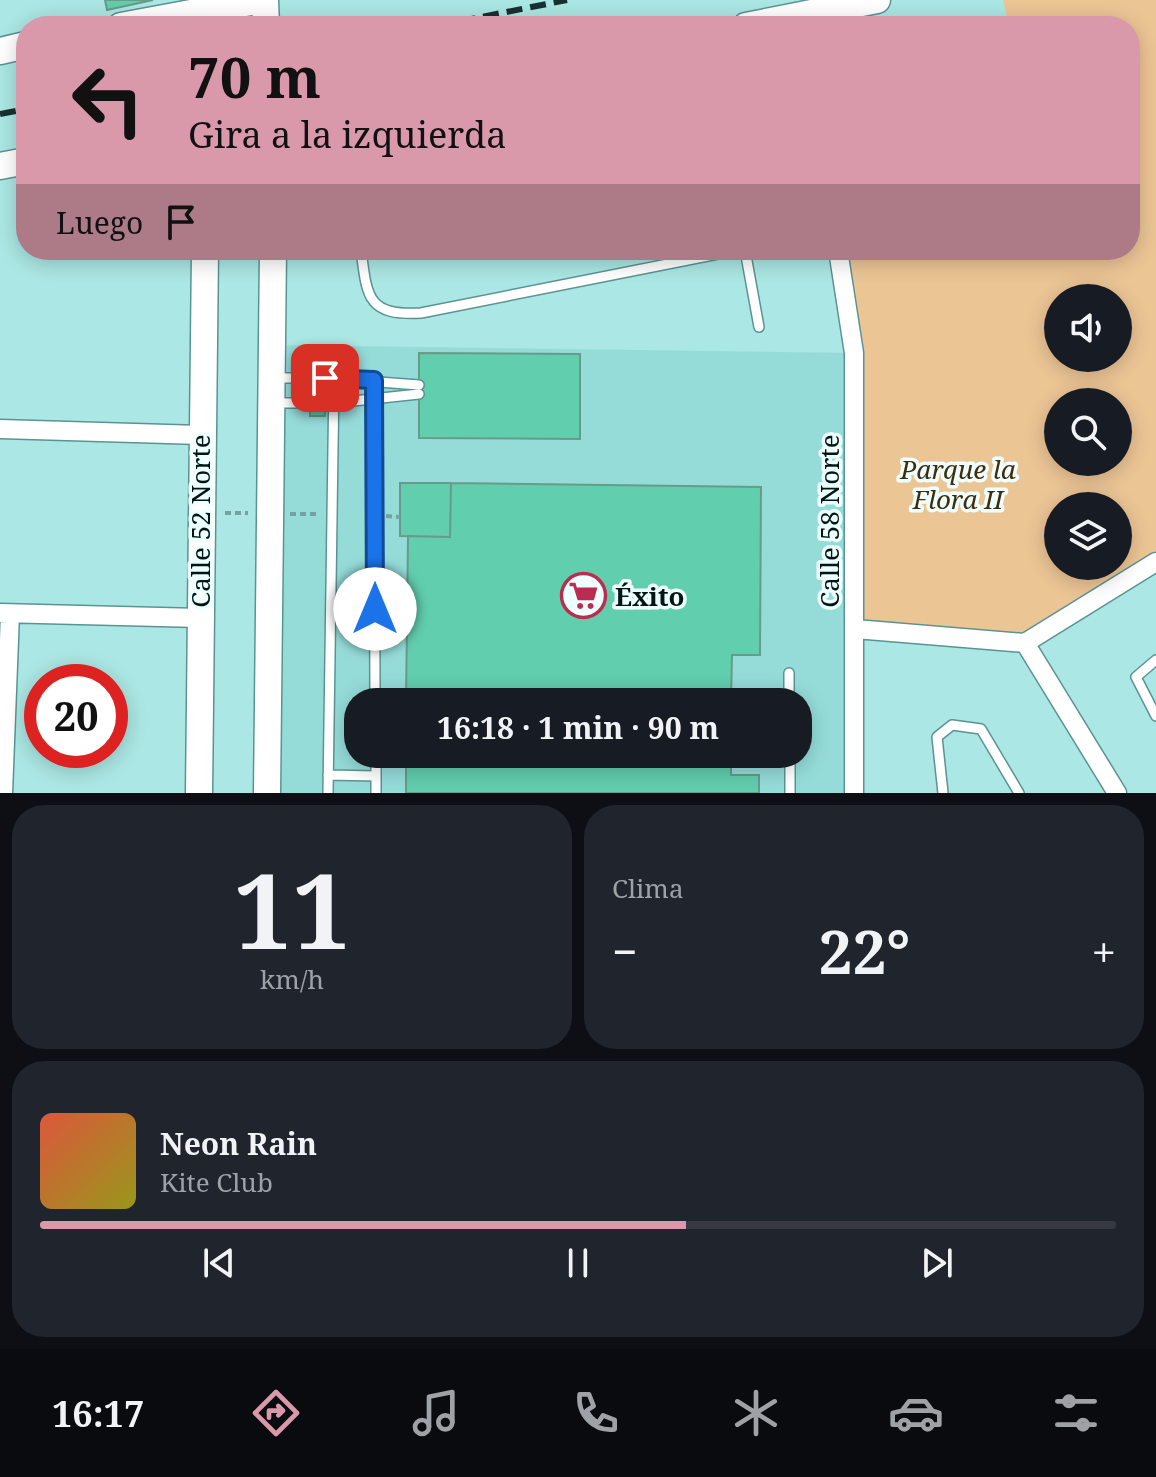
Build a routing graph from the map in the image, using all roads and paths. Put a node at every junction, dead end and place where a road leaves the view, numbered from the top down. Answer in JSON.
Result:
{"nodes":[{"id":1,"x":263,"y":0,"type":"edge"},
{"id":2,"x":877,"y":0,"type":"edge"},
{"id":3,"x":194,"y":12,"type":"edge"},
{"id":4,"x":173,"y":16,"type":"edge"},
{"id":5,"x":814,"y":16,"type":"edge"},
{"id":6,"x":201,"y":260,"type":"edge"},
{"id":7,"x":273,"y":260,"type":"edge"},
{"id":8,"x":362,"y":260,"type":"edge"},
{"id":9,"x":688,"y":260,"type":"edge"},
{"id":10,"x":747,"y":260,"type":"edge"},
{"id":11,"x":840,"y":260,"type":"edge"},
{"id":12,"x":759,"y":327,"type":"dead end"},
{"id":13,"x":311,"y":378,"type":"dead end"},
{"id":14,"x":374,"y":380,"type":"junction"},
{"id":15,"x":270,"y":390,"type":"junction"},
{"id":16,"x":375,"y":401,"type":"junction"},
{"id":17,"x":311,"y":403,"type":"dead end"},
{"id":18,"x":329,"y":404,"type":"junction"},
{"id":19,"x":0,"y":429,"type":"edge"},
{"id":20,"x":201,"y":435,"type":"junction"},
{"id":21,"x":220,"y":513,"type":"dead end"},
{"id":22,"x":261,"y":513,"type":"dead end"},
{"id":23,"x":1156,"y":562,"type":"edge"},
{"id":24,"x":5,"y":613,"type":"edge"},
{"id":25,"x":200,"y":618,"type":"junction"},
{"id":26,"x":855,"y":629,"type":"junction"},
{"id":27,"x":1025,"y":643,"type":"junction"},
{"id":28,"x":1156,"y":660,"type":"edge"},
{"id":29,"x":789,"y":673,"type":"dead end"},
{"id":30,"x":375,"y":688,"type":"edge"},
{"id":31,"x":789,"y":688,"type":"edge"},
{"id":32,"x":1156,"y":716,"type":"edge"},
{"id":33,"x":376,"y":768,"type":"edge"},
{"id":34,"x":790,"y":768,"type":"edge"},
{"id":35,"x":328,"y":775,"type":"junction"},
{"id":36,"x":376,"y":776,"type":"junction"},
{"id":37,"x":3,"y":793,"type":"edge"},
{"id":38,"x":199,"y":793,"type":"edge"},
{"id":39,"x":267,"y":793,"type":"edge"},
{"id":40,"x":328,"y":793,"type":"edge"},
{"id":41,"x":376,"y":793,"type":"edge"},
{"id":42,"x":790,"y":793,"type":"edge"},
{"id":43,"x":854,"y":793,"type":"edge"},
{"id":44,"x":943,"y":793,"type":"edge"},
{"id":45,"x":1019,"y":793,"type":"edge"},
{"id":46,"x":1117,"y":793,"type":"edge"}],
"edges":[{"from":1,"to":3,"type":"main road"},
{"from":2,"to":5,"type":"main road"},
{"from":3,"to":4,"type":"main road"},
{"from":6,"to":20,"type":"main road","name":"Calle 52 Norte"},
{"from":7,"to":15,"type":"main road"},
{"from":8,"to":9,"type":"lane"},
{"from":10,"to":12,"type":"lane"},
{"from":11,"to":26,"type":"street","name":"Calle 58 Norte"},
{"from":13,"to":15,"type":"lane"},
{"from":14,"to":16,"type":"lane"},
{"from":14,"to":16,"type":"lane"},
{"from":14,"to":18,"type":"lane"},
{"from":15,"to":17,"type":"lane"},
{"from":15,"to":39,"type":"main road"},
{"from":16,"to":18,"type":"lane"},
{"from":16,"to":30,"type":"lane"},
{"from":18,"to":35,"type":"lane"},
{"from":19,"to":20,"type":"street"},
{"from":20,"to":25,"type":"main road","name":"Calle 52 Norte"},
{"from":21,"to":22,"type":"path"},
{"from":23,"to":27,"type":"street"},
{"from":24,"to":25,"type":"street"},
{"from":24,"to":37,"type":"street"},
{"from":25,"to":38,"type":"main road","name":"Calle 52 Norte"},
{"from":26,"to":27,"type":"street"},
{"from":26,"to":43,"type":"street","name":"Calle 58 Norte"},
{"from":27,"to":46,"type":"street"},
{"from":28,"to":32,"type":"lane"},
{"from":29,"to":31,"type":"lane"},
{"from":33,"to":36,"type":"lane"},
{"from":34,"to":42,"type":"lane"},
{"from":35,"to":36,"type":"lane"},
{"from":35,"to":40,"type":"lane"},
{"from":36,"to":41,"type":"lane"},
{"from":44,"to":45,"type":"lane"}]}
